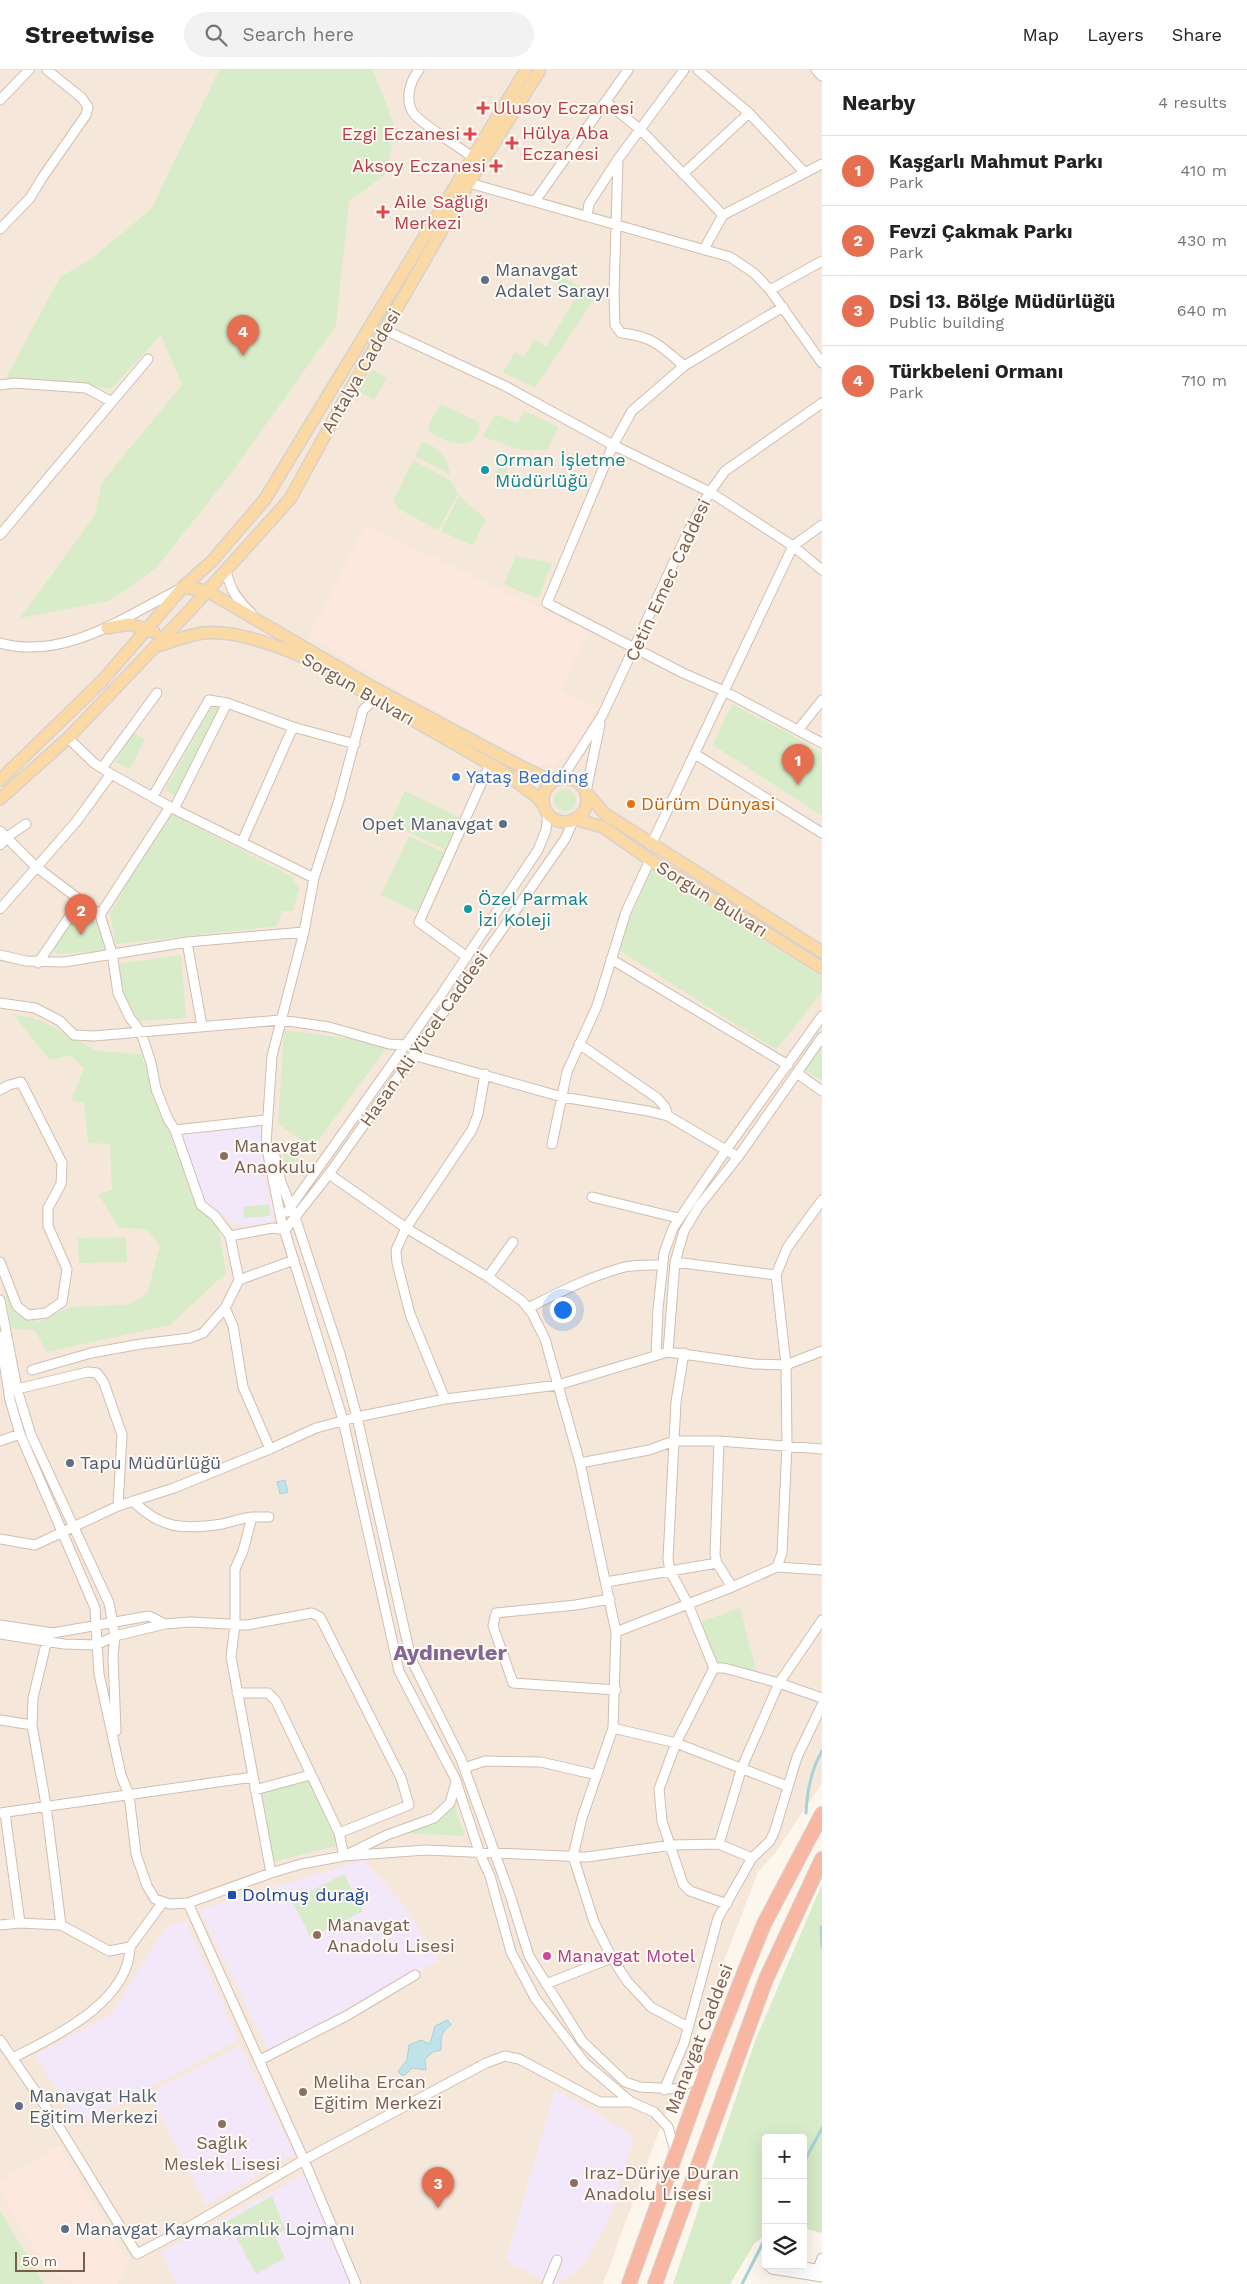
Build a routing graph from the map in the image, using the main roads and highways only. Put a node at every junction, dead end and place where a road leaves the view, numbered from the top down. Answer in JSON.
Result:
{"nodes":[{"id":1,"x":526,"y":70,"type":"edge"},
{"id":2,"x":540,"y":70,"type":"edge"},
{"id":3,"x":183,"y":587,"type":"junction"},
{"id":4,"x":207,"y":591,"type":"junction"},
{"id":5,"x":107,"y":628,"type":"road end"},
{"id":6,"x":147,"y":630,"type":"junction"},
{"id":7,"x":167,"y":634,"type":"junction"},
{"id":8,"x":189,"y":636,"type":"junction"},
{"id":9,"x":151,"y":649,"type":"junction"},
{"id":10,"x":562,"y":778,"type":"junction"},
{"id":11,"x":0,"y":780,"type":"edge"},
{"id":12,"x":586,"y":792,"type":"junction"},
{"id":13,"x":0,"y":799,"type":"edge"},
{"id":14,"x":546,"y":809,"type":"junction"},
{"id":15,"x":574,"y":819,"type":"junction"},
{"id":16,"x":822,"y":952,"type":"edge"},
{"id":17,"x":822,"y":968,"type":"edge"},
{"id":18,"x":822,"y":1814,"type":"edge"},
{"id":19,"x":821,"y":1863,"type":"edge"},
{"id":20,"x":629,"y":2284,"type":"edge"},
{"id":21,"x":655,"y":2284,"type":"edge"}],
"edges":[{"from":1,"to":3,"type":"main road","name":"Antalya Caddesi"},
{"from":2,"to":4,"type":"main road","name":"Antalya Caddesi"},
{"from":3,"to":4,"type":"main road","name":"Sorgun Bulvarı"},
{"from":3,"to":6,"type":"main road","name":"Antalya Caddesi"},
{"from":4,"to":7,"type":"main road","name":"Antalya Caddesi"},
{"from":4,"to":10,"type":"main road","name":"Sorgun Bulvarı"},
{"from":5,"to":6,"type":"main road"},
{"from":6,"to":7,"type":"main road"},
{"from":6,"to":11,"type":"main road","name":"Antalya Caddesi"},
{"from":7,"to":8,"type":"main road"},
{"from":7,"to":9,"type":"main road","name":"Antalya Caddesi"},
{"from":8,"to":9,"type":"main road","name":"Sorgun Bulvarı"},
{"from":8,"to":14,"type":"main road","name":"Sorgun Bulvarı"},
{"from":9,"to":13,"type":"main road","name":"Antalya Caddesi"},
{"from":10,"to":12,"type":"main road"},
{"from":10,"to":14,"type":"main road"},
{"from":12,"to":15,"type":"main road"},
{"from":12,"to":16,"type":"main road","name":"Sorgun Bulvarı"},
{"from":14,"to":15,"type":"main road"},
{"from":15,"to":17,"type":"main road","name":"Sorgun Bulvarı"},
{"from":18,"to":20,"type":"highway","name":"Manavgat Caddesi"},
{"from":19,"to":21,"type":"highway"}]}
